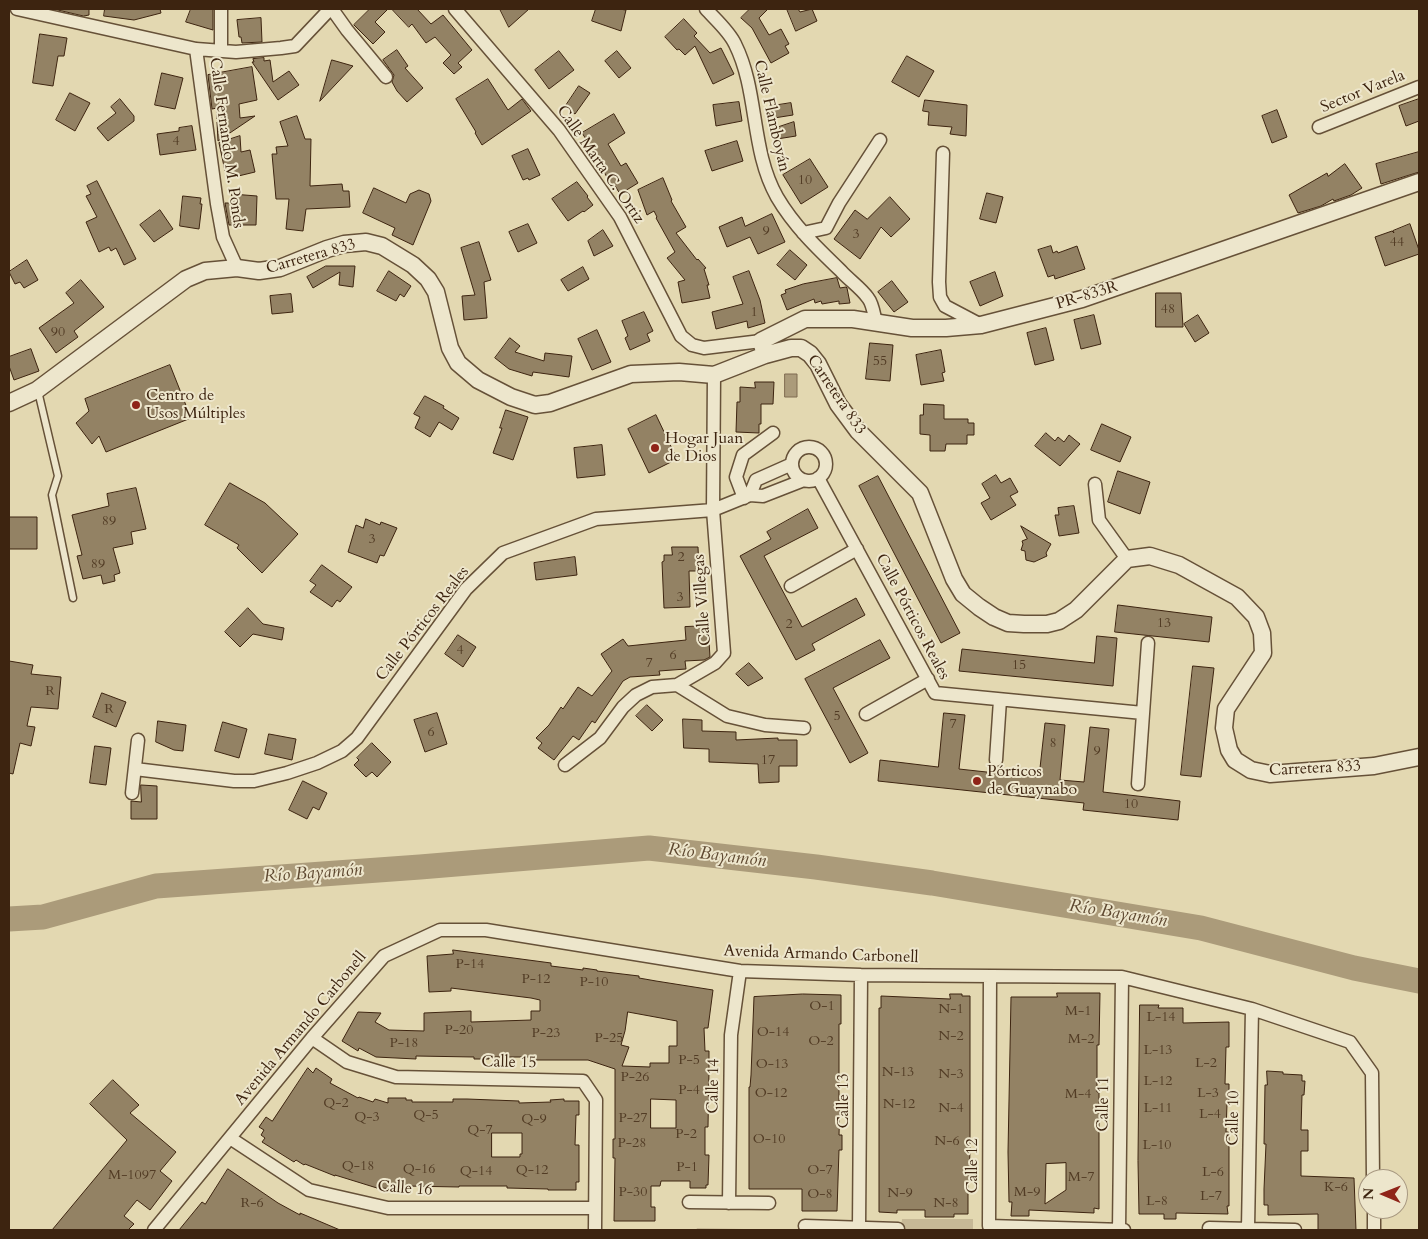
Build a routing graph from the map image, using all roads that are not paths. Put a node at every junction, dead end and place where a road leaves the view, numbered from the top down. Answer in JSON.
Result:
{"nodes":[{"id":1,"x":17,"y":9,"type":"edge"},
{"id":2,"x":221,"y":9,"type":"edge"},
{"id":3,"x":331,"y":9,"type":"edge"},
{"id":4,"x":455,"y":9,"type":"edge"},
{"id":5,"x":706,"y":9,"type":"edge"},
{"id":6,"x":196,"y":49,"type":"junction"},
{"id":7,"x":221,"y":51,"type":"junction"},
{"id":8,"x":386,"y":77,"type":"dead end"},
{"id":9,"x":1419,"y":87,"type":"edge"},
{"id":10,"x":1319,"y":127,"type":"dead end"},
{"id":11,"x":880,"y":140,"type":"dead end"},
{"id":12,"x":943,"y":152,"type":"dead end"},
{"id":13,"x":1419,"y":182,"type":"edge"},
{"id":14,"x":803,"y":233,"type":"junction"},
{"id":15,"x":237,"y":268,"type":"junction"},
{"id":16,"x":876,"y":323,"type":"junction"},
{"id":17,"x":981,"y":325,"type":"junction"},
{"id":18,"x":763,"y":348,"type":"junction"},
{"id":19,"x":714,"y":375,"type":"junction"},
{"id":20,"x":37,"y":390,"type":"junction"},
{"id":21,"x":9,"y":403,"type":"edge"},
{"id":22,"x":772,"y":433,"type":"dead end"},
{"id":23,"x":792,"y":464,"type":"junction"},
{"id":24,"x":818,"y":478,"type":"junction"},
{"id":25,"x":804,"y":480,"type":"junction"},
{"id":26,"x":1095,"y":484,"type":"dead end"},
{"id":27,"x":747,"y":496,"type":"junction"},
{"id":28,"x":713,"y":510,"type":"junction"},
{"id":29,"x":857,"y":549,"type":"junction"},
{"id":30,"x":1127,"y":559,"type":"junction"},
{"id":31,"x":791,"y":586,"type":"dead end"},
{"id":32,"x":73,"y":598,"type":"dead end"},
{"id":33,"x":1148,"y":643,"type":"dead end"},
{"id":34,"x":928,"y":679,"type":"junction"},
{"id":35,"x":677,"y":685,"type":"junction"},
{"id":36,"x":1000,"y":700,"type":"junction"},
{"id":37,"x":1143,"y":713,"type":"junction"},
{"id":38,"x":866,"y":714,"type":"dead end"},
{"id":39,"x":804,"y":728,"type":"dead end"},
{"id":40,"x":138,"y":740,"type":"dead end"},
{"id":41,"x":1419,"y":757,"type":"edge"},
{"id":42,"x":996,"y":760,"type":"dead end"},
{"id":43,"x":566,"y":765,"type":"dead end"},
{"id":44,"x":135,"y":769,"type":"junction"},
{"id":45,"x":1138,"y":784,"type":"dead end"},
{"id":46,"x":132,"y":793,"type":"dead end"},
{"id":47,"x":740,"y":971,"type":"junction"},
{"id":48,"x":861,"y":975,"type":"junction"},
{"id":49,"x":990,"y":976,"type":"junction"},
{"id":50,"x":1122,"y":978,"type":"junction"},
{"id":51,"x":1252,"y":1008,"type":"junction"},
{"id":52,"x":312,"y":1038,"type":"junction"},
{"id":53,"x":230,"y":1138,"type":"junction"},
{"id":54,"x":1374,"y":1169,"type":"edge"},
{"id":55,"x":689,"y":1202,"type":"dead end"},
{"id":56,"x":729,"y":1202,"type":"junction"},
{"id":57,"x":769,"y":1204,"type":"dead end"},
{"id":58,"x":595,"y":1208,"type":"junction"},
{"id":59,"x":805,"y":1226,"type":"dead end"},
{"id":60,"x":860,"y":1227,"type":"junction"},
{"id":61,"x":1210,"y":1228,"type":"dead end"},
{"id":62,"x":1248,"y":1228,"type":"junction"},
{"id":63,"x":898,"y":1229,"type":"dead end"},
{"id":64,"x":154,"y":1230,"type":"edge"},
{"id":65,"x":595,"y":1230,"type":"edge"},
{"id":66,"x":1119,"y":1230,"type":"edge"},
{"id":67,"x":1124,"y":1230,"type":"edge"},
{"id":68,"x":1295,"y":1230,"type":"edge"}],
"edges":[{"from":1,"to":6,"type":"street"},
{"from":2,"to":7,"type":"street"},
{"from":3,"to":7,"type":"street"},
{"from":3,"to":8,"type":"street"},
{"from":4,"to":18,"type":"street","name":"Calle Marta C. Ortiz"},
{"from":5,"to":14,"type":"street","name":"Calle Flamboyán"},
{"from":6,"to":7,"type":"street"},
{"from":6,"to":15,"type":"street","name":"Calle Fernando M. Ponds"},
{"from":9,"to":10,"type":"street","name":"Sector Varela"},
{"from":11,"to":14,"type":"street"},
{"from":12,"to":17,"type":"street"},
{"from":13,"to":17,"type":"street","name":"PR-833R","number":"PR-833R"},
{"from":14,"to":16,"type":"street","name":"Calle Flamboyán"},
{"from":15,"to":19,"type":"street","name":"Carretera 833"},
{"from":15,"to":20,"type":"street","name":"Carretera 833"},
{"from":16,"to":17,"type":"street","name":"PR-833R","number":"PR-833R"},
{"from":16,"to":18,"type":"street","name":"PR-833R","number":"PR-833R"},
{"from":18,"to":19,"type":"street","name":"Carretera 833"},
{"from":18,"to":30,"type":"street","name":"Carretera 833"},
{"from":19,"to":28,"type":"street","name":"Calle Villegas"},
{"from":20,"to":21,"type":"street","name":"Carretera 833"},
{"from":20,"to":32,"type":"lane"},
{"from":22,"to":27,"type":"street"},
{"from":23,"to":24,"type":"street"},
{"from":23,"to":25,"type":"street"},
{"from":23,"to":27,"type":"street"},
{"from":24,"to":25,"type":"street"},
{"from":24,"to":29,"type":"street","name":"Calle Pórticos Reales"},
{"from":25,"to":27,"type":"street","name":"Calle Pórticos Reales"},
{"from":26,"to":30,"type":"street"},
{"from":27,"to":28,"type":"street","name":"Calle Pórticos Reales"},
{"from":28,"to":35,"type":"street","name":"Calle Villegas"},
{"from":28,"to":44,"type":"street","name":"Calle Pórticos Reales"},
{"from":29,"to":31,"type":"street"},
{"from":29,"to":34,"type":"street","name":"Calle Pórticos Reales"},
{"from":30,"to":41,"type":"street","name":"Carretera 833"},
{"from":33,"to":37,"type":"street"},
{"from":34,"to":36,"type":"street","name":"Calle Pórticos Reales"},
{"from":34,"to":38,"type":"street"},
{"from":35,"to":39,"type":"street"},
{"from":35,"to":43,"type":"street","name":"Calle Villegas"},
{"from":36,"to":37,"type":"street","name":"Calle Pórticos Reales"},
{"from":36,"to":42,"type":"street"},
{"from":37,"to":45,"type":"street"},
{"from":40,"to":44,"type":"street"},
{"from":44,"to":46,"type":"street"},
{"from":47,"to":48,"type":"street","name":"Avenida Armando Carbonell"},
{"from":47,"to":52,"type":"street","name":"Avenida Armando Carbonell"},
{"from":47,"to":56,"type":"street","name":"Calle 14"},
{"from":48,"to":49,"type":"street","name":"Avenida Armando Carbonell"},
{"from":48,"to":60,"type":"street","name":"Calle 13"},
{"from":49,"to":50,"type":"street","name":"Avenida Armando Carbonell"},
{"from":49,"to":66,"type":"street","name":"Calle 12"},
{"from":50,"to":51,"type":"street","name":"Avenida Armando Carbonell"},
{"from":50,"to":66,"type":"street","name":"Calle 11"},
{"from":51,"to":54,"type":"street","name":"Avenida Armando Carbonell"},
{"from":51,"to":62,"type":"street","name":"Calle 10"},
{"from":52,"to":53,"type":"street","name":"Avenida Armando Carbonell"},
{"from":52,"to":58,"type":"street","name":"Calle 15"},
{"from":53,"to":58,"type":"street","name":"Calle 16"},
{"from":53,"to":64,"type":"street","name":"Avenida Armando Carbonell"},
{"from":55,"to":56,"type":"street"},
{"from":56,"to":57,"type":"street"},
{"from":58,"to":65,"type":"street"},
{"from":59,"to":60,"type":"street"},
{"from":60,"to":63,"type":"street"},
{"from":61,"to":62,"type":"street"},
{"from":62,"to":68,"type":"street"},
{"from":66,"to":67,"type":"street"}]}
